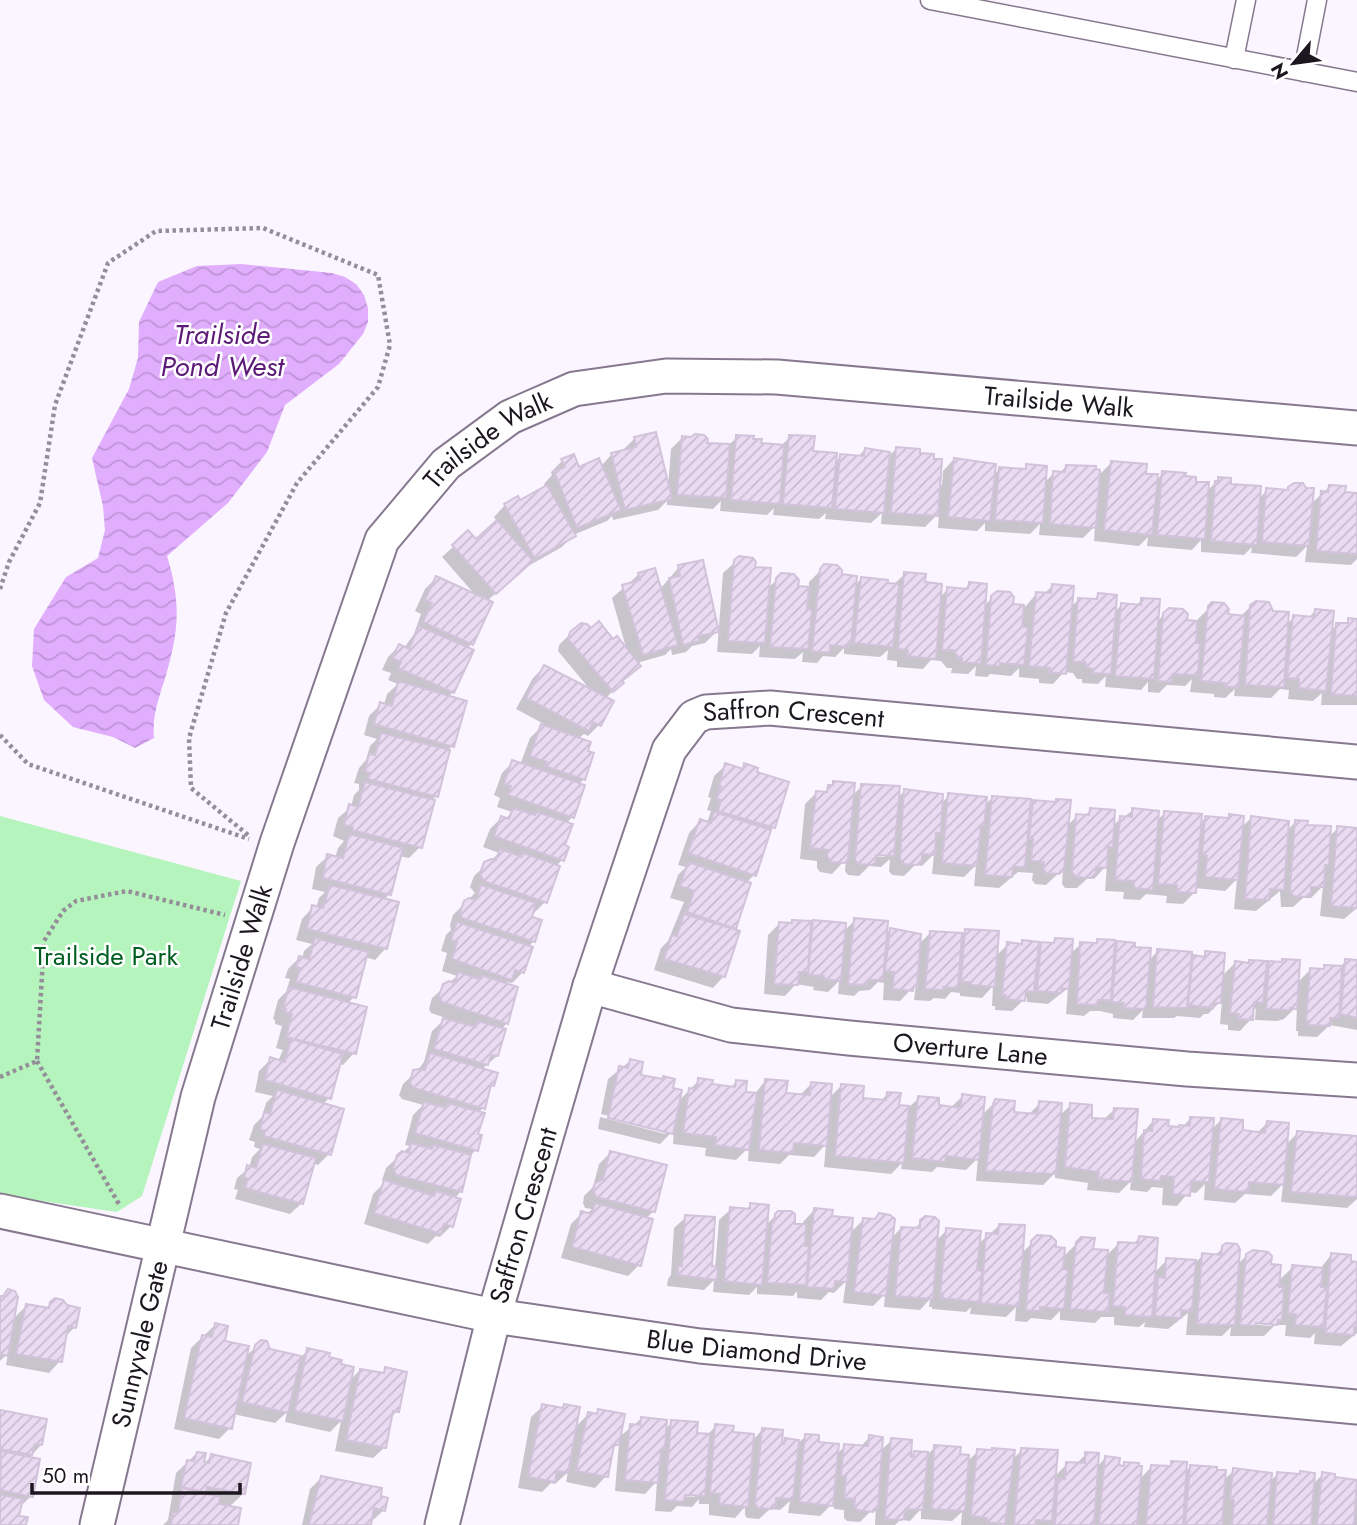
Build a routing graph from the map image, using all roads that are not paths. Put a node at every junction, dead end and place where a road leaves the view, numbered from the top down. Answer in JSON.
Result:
{"nodes":[{"id":1,"x":930,"y":0,"type":"edge"},
{"id":2,"x":1246,"y":0,"type":"edge"},
{"id":3,"x":1317,"y":0,"type":"edge"},
{"id":4,"x":1234,"y":59,"type":"junction"},
{"id":5,"x":1303,"y":72,"type":"junction"},
{"id":6,"x":1357,"y":82,"type":"edge"},
{"id":7,"x":1357,"y":428,"type":"edge"},
{"id":8,"x":1357,"y":762,"type":"edge"},
{"id":9,"x":590,"y":986,"type":"junction"},
{"id":10,"x":1357,"y":1080,"type":"edge"},
{"id":11,"x":0,"y":1212,"type":"edge"},
{"id":12,"x":162,"y":1246,"type":"junction"},
{"id":13,"x":494,"y":1316,"type":"junction"},
{"id":14,"x":1357,"y":1407,"type":"edge"},
{"id":15,"x":97,"y":1525,"type":"edge"},
{"id":16,"x":442,"y":1525,"type":"edge"}],
"edges":[{"from":1,"to":4,"type":"lane"},
{"from":2,"to":4,"type":"lane"},
{"from":3,"to":5,"type":"lane"},
{"from":4,"to":5,"type":"lane"},
{"from":5,"to":6,"type":"lane"},
{"from":7,"to":12,"type":"street","name":"Trailside Walk"},
{"from":8,"to":9,"type":"street","name":"Saffron Crescent"},
{"from":9,"to":10,"type":"street","name":"Overture Lane"},
{"from":9,"to":13,"type":"street","name":"Saffron Crescent"},
{"from":11,"to":12,"type":"street","name":"Blue Diamond Drive"},
{"from":12,"to":13,"type":"street","name":"Blue Diamond Drive"},
{"from":12,"to":15,"type":"street","name":"Sunnyvale Gate"},
{"from":13,"to":14,"type":"street","name":"Blue Diamond Drive"},
{"from":13,"to":16,"type":"street","name":"Saffron Crescent"}]}
